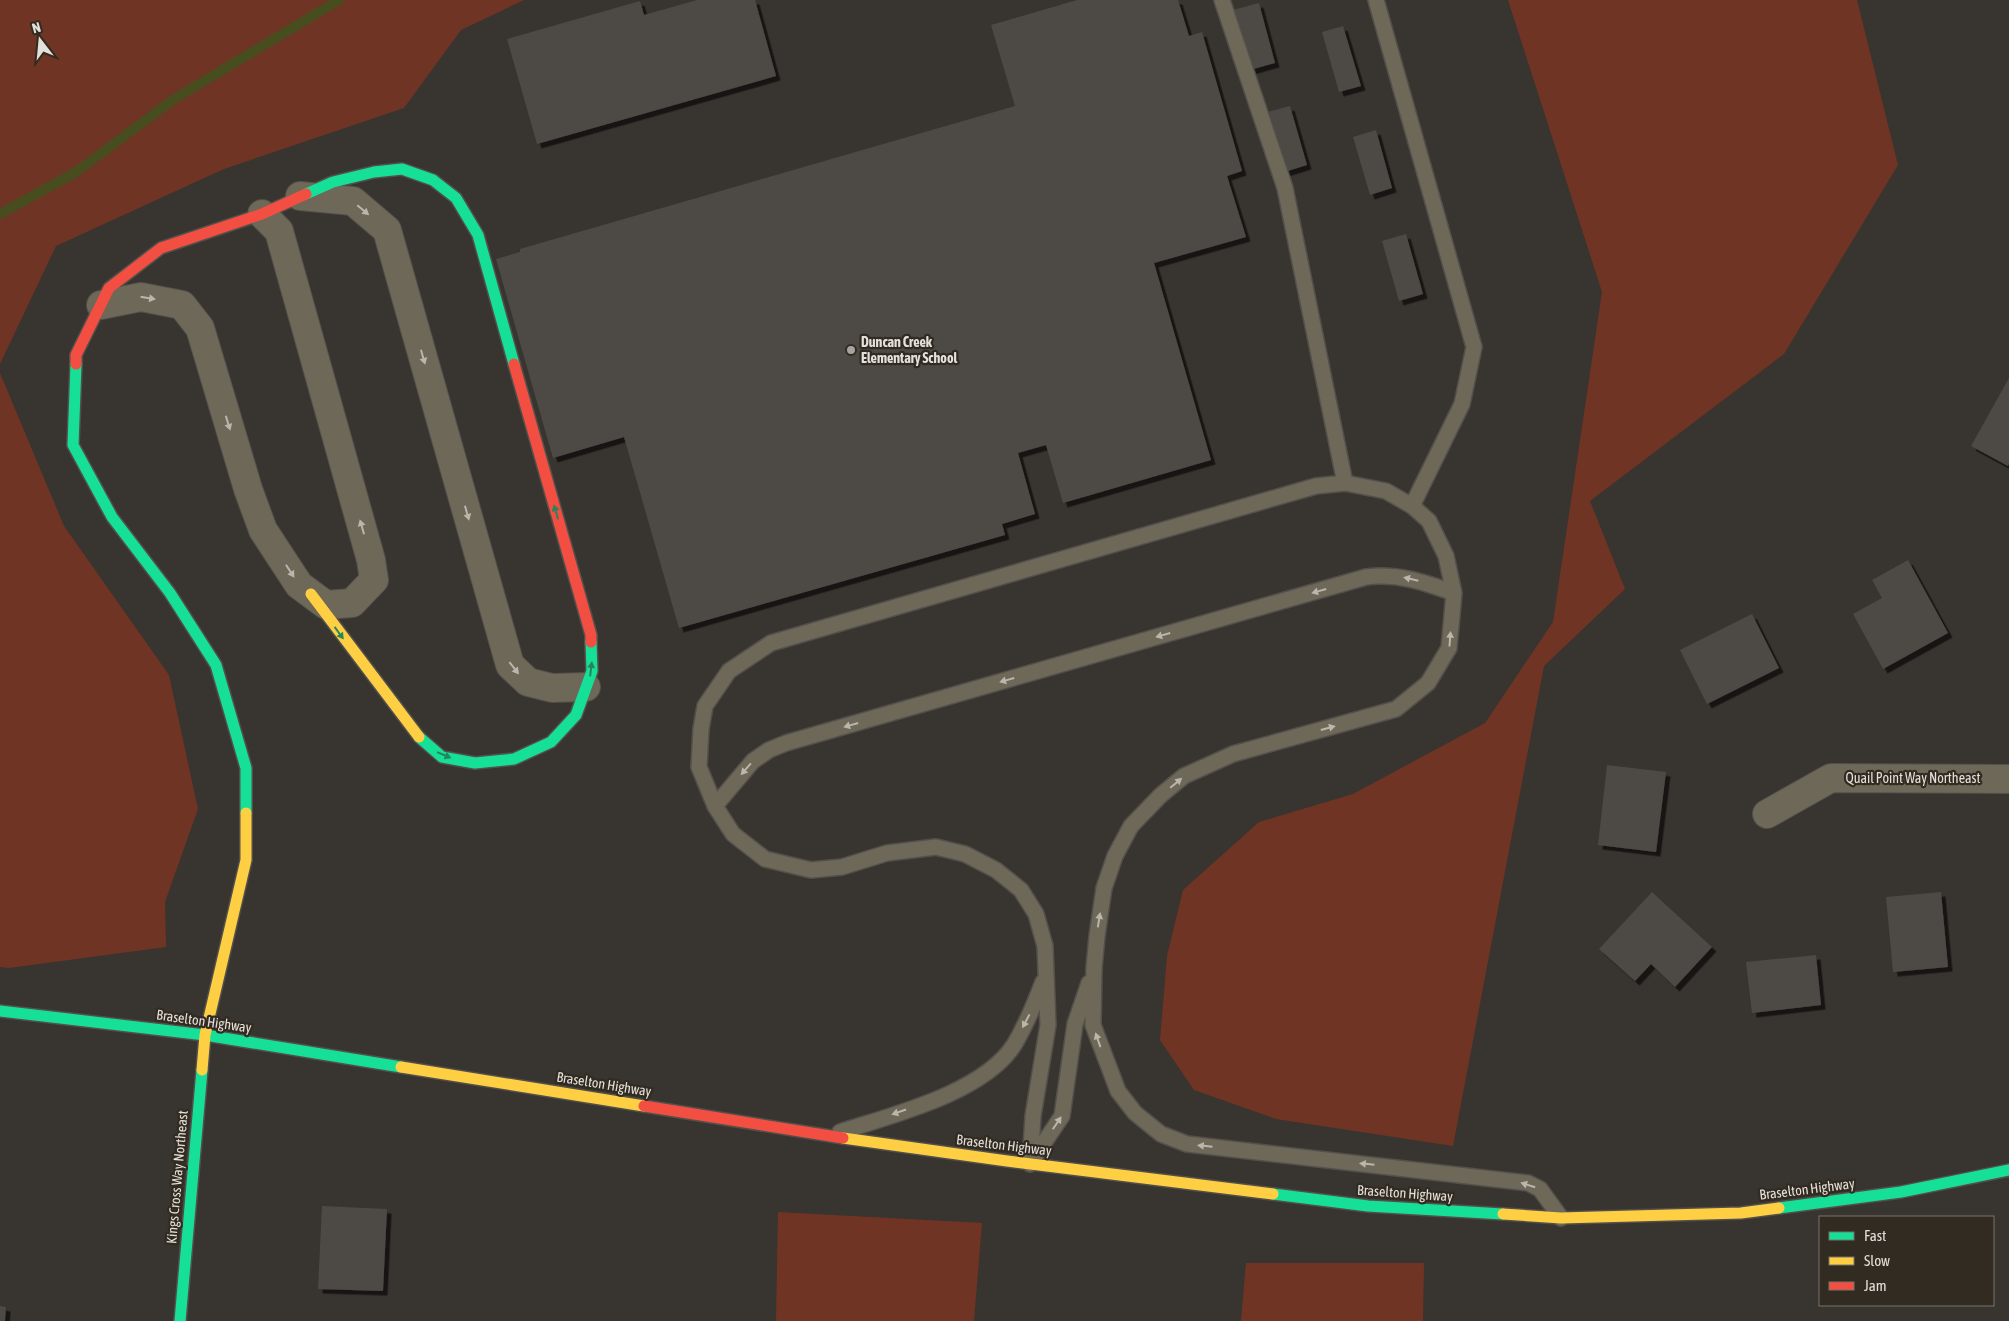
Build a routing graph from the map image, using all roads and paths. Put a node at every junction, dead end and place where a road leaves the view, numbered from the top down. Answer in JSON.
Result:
{"nodes":[{"id":1,"x":1222,"y":0,"type":"edge"},
{"id":2,"x":1376,"y":0,"type":"edge"},
{"id":3,"x":300,"y":196,"type":"junction"},
{"id":4,"x":262,"y":214,"type":"junction"},
{"id":5,"x":100,"y":305,"type":"junction"},
{"id":6,"x":1345,"y":482,"type":"junction"},
{"id":7,"x":1412,"y":506,"type":"junction"},
{"id":8,"x":1454,"y":593,"type":"junction"},
{"id":9,"x":311,"y":594,"type":"junction"},
{"id":10,"x":586,"y":687,"type":"junction"},
{"id":11,"x":2009,"y":779,"type":"edge"},
{"id":12,"x":715,"y":806,"type":"junction"},
{"id":13,"x":1767,"y":814,"type":"dead end"},
{"id":14,"x":1094,"y":968,"type":"junction"},
{"id":15,"x":1046,"y":976,"type":"junction"},
{"id":16,"x":0,"y":1011,"type":"edge"},
{"id":17,"x":205,"y":1035,"type":"junction"},
{"id":18,"x":830,"y":1136,"type":"junction"},
{"id":19,"x":1030,"y":1164,"type":"junction"},
{"id":20,"x":2009,"y":1170,"type":"edge"},
{"id":21,"x":1561,"y":1218,"type":"junction"},
{"id":22,"x":180,"y":1321,"type":"edge"}],
"edges":[{"from":1,"to":6,"type":"lane"},
{"from":2,"to":7,"type":"lane"},
{"from":3,"to":4,"type":"street","name":"Kings Cross Way Northeast"},
{"from":3,"to":10,"type":"street","one_way":true},
{"from":10,"to":3,"type":"street","name":"Kings Cross Way Northeast","one_way":true},
{"from":4,"to":5,"type":"street","name":"Kings Cross Way Northeast"},
{"from":9,"to":4,"type":"street","one_way":true},
{"from":5,"to":9,"type":"street","one_way":true},
{"from":5,"to":17,"type":"street","name":"Kings Cross Way Northeast"},
{"from":6,"to":7,"type":"lane"},
{"from":6,"to":12,"type":"lane"},
{"from":7,"to":8,"type":"lane"},
{"from":8,"to":12,"type":"lane","one_way":true},
{"from":14,"to":8,"type":"lane","one_way":true},
{"from":9,"to":10,"type":"street","name":"Kings Cross Way Northeast","one_way":true},
{"from":11,"to":13,"type":"street","name":"Quail Point Way Northeast"},
{"from":12,"to":15,"type":"lane"},
{"from":19,"to":14,"type":"lane","one_way":true},
{"from":21,"to":14,"type":"lane","one_way":true},
{"from":15,"to":18,"type":"lane","one_way":true},
{"from":15,"to":19,"type":"lane"},
{"from":16,"to":17,"type":"street","name":"Braselton Highway"},
{"from":17,"to":18,"type":"street","name":"Braselton Highway"},
{"from":17,"to":22,"type":"street","name":"Kings Cross Way Northeast"},
{"from":18,"to":19,"type":"street","name":"Braselton Highway"},
{"from":19,"to":21,"type":"street","name":"Braselton Highway"},
{"from":20,"to":21,"type":"street","name":"Braselton Highway"}]}
